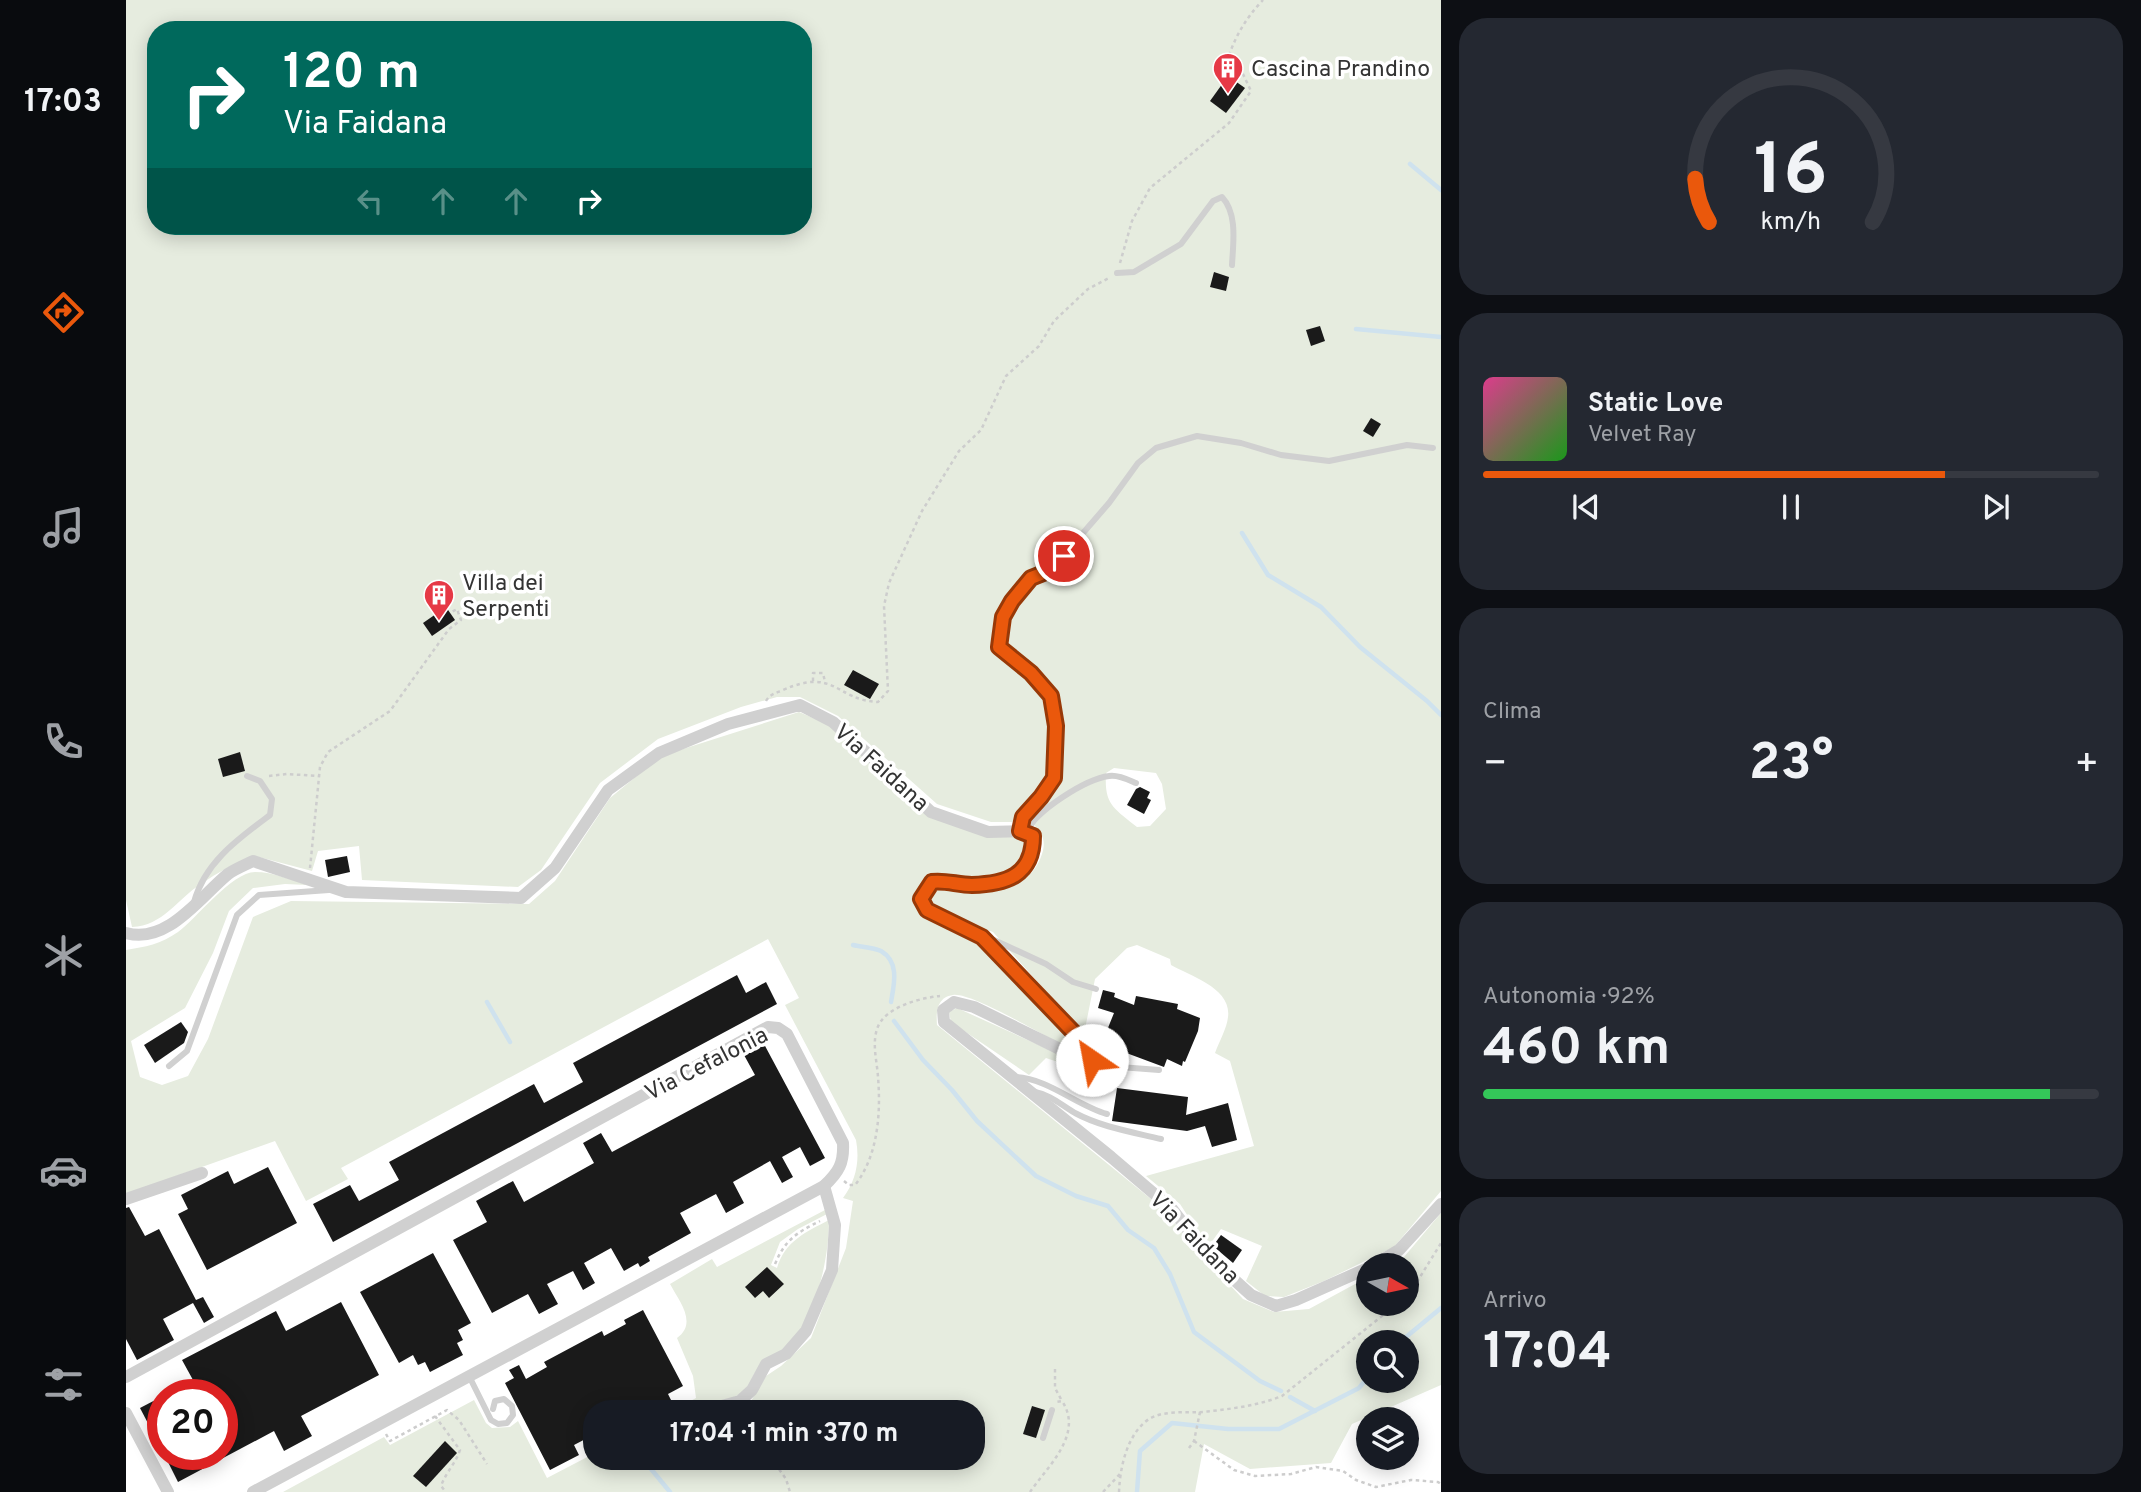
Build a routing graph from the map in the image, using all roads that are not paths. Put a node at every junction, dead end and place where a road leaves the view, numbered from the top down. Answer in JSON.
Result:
{"nodes":[{"id":1,"x":1232,"y":265,"type":"dead end"},
{"id":2,"x":1117,"y":274,"type":"road end"},
{"id":3,"x":1433,"y":448,"type":"dead end"},
{"id":4,"x":247,"y":776,"type":"dead end"},
{"id":5,"x":1136,"y":783,"type":"dead end"},
{"id":6,"x":1024,"y":832,"type":"junction"},
{"id":7,"x":338,"y":889,"type":"junction"},
{"id":8,"x":192,"y":907,"type":"junction"},
{"id":9,"x":127,"y":932,"type":"edge"},
{"id":10,"x":986,"y":941,"type":"junction"},
{"id":11,"x":1096,"y":989,"type":"dead end"},
{"id":12,"x":1076,"y":1054,"type":"junction"},
{"id":13,"x":169,"y":1066,"type":"dead end"},
{"id":14,"x":1159,"y":1070,"type":"dead end"},
{"id":15,"x":1010,"y":1076,"type":"junction"},
{"id":16,"x":1110,"y":1078,"type":"dead end"},
{"id":17,"x":1027,"y":1090,"type":"junction"},
{"id":18,"x":1107,"y":1114,"type":"dead end"},
{"id":19,"x":1161,"y":1139,"type":"dead end"},
{"id":20,"x":202,"y":1173,"type":"dead end"},
{"id":21,"x":824,"y":1186,"type":"junction"},
{"id":22,"x":126,"y":1199,"type":"edge"},
{"id":23,"x":1441,"y":1204,"type":"edge"},
{"id":24,"x":1394,"y":1253,"type":"edge"},
{"id":25,"x":1356,"y":1273,"type":"edge"},
{"id":26,"x":469,"y":1376,"type":"junction"},
{"id":27,"x":126,"y":1377,"type":"edge"},
{"id":28,"x":741,"y":1400,"type":"edge"},
{"id":29,"x":492,"y":1409,"type":"dead end"},
{"id":30,"x":1052,"y":1410,"type":"road end"},
{"id":31,"x":126,"y":1413,"type":"edge"},
{"id":32,"x":1043,"y":1438,"type":"dead end"},
{"id":33,"x":168,"y":1492,"type":"edge"},
{"id":34,"x":253,"y":1492,"type":"edge"}],
"edges":[{"from":1,"to":2,"type":"lane"},
{"from":3,"to":6,"type":"lane"},
{"from":4,"to":8,"type":"lane"},
{"from":5,"to":6,"type":"lane"},
{"from":6,"to":7,"type":"street","name":"Via Faidana"},
{"from":6,"to":10,"type":"street"},
{"from":7,"to":8,"type":"street","name":"Via Faidana"},
{"from":7,"to":13,"type":"lane"},
{"from":8,"to":9,"type":"street","name":"Via Faidana"},
{"from":10,"to":11,"type":"lane"},
{"from":10,"to":12,"type":"street"},
{"from":12,"to":14,"type":"lane"},
{"from":12,"to":15,"type":"street","name":"Via Faidana"},
{"from":12,"to":16,"type":"lane"},
{"from":15,"to":17,"type":"street","name":"Via Faidana"},
{"from":15,"to":18,"type":"lane"},
{"from":17,"to":19,"type":"lane"},
{"from":17,"to":25,"type":"street","name":"Via Faidana"},
{"from":20,"to":22,"type":"street"},
{"from":21,"to":26,"type":"street","name":"Via Cefalonia"},
{"from":21,"to":27,"type":"street","name":"Via Cefalonia"},
{"from":21,"to":28,"type":"street"},
{"from":23,"to":24,"type":"street"},
{"from":26,"to":29,"type":"lane"},
{"from":26,"to":34,"type":"street","name":"Via Cefalonia"},
{"from":30,"to":32,"type":"lane"},
{"from":31,"to":33,"type":"street"}]}
